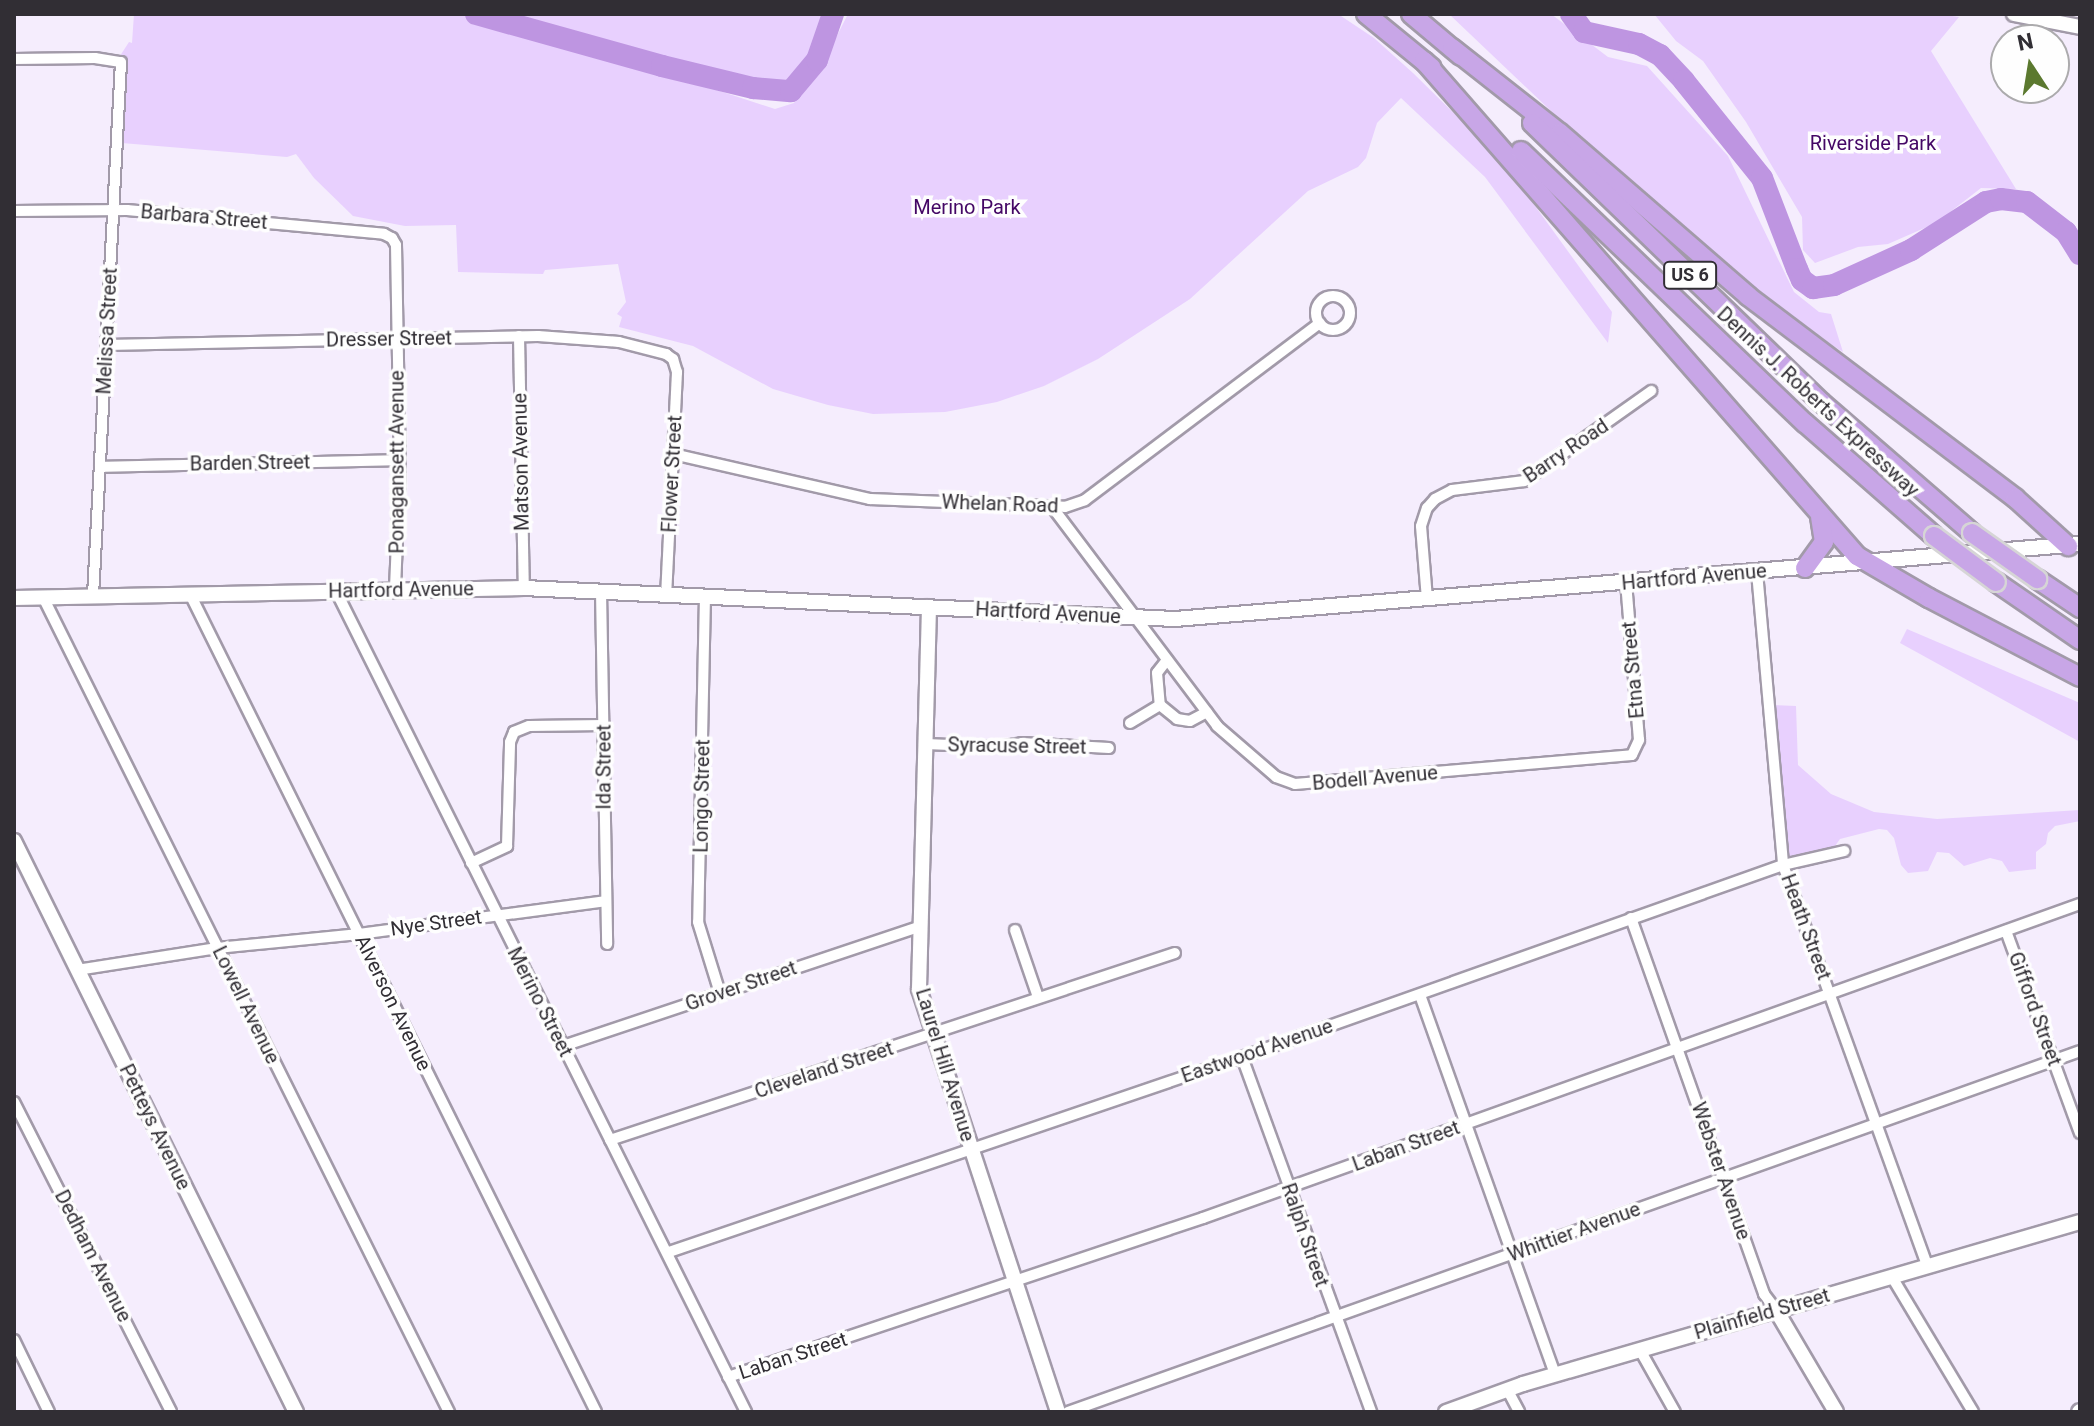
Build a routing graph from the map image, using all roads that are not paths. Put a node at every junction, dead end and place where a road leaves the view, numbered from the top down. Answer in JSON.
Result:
{"nodes":[{"id":1,"x":1366,"y":14,"type":"edge"},
{"id":2,"x":1411,"y":14,"type":"edge"},
{"id":3,"x":2014,"y":14,"type":"edge"},
{"id":4,"x":2080,"y":27,"type":"edge"},
{"id":5,"x":1452,"y":48,"type":"junction"},
{"id":6,"x":14,"y":59,"type":"edge"},
{"id":7,"x":1424,"y":61,"type":"junction"},
{"id":8,"x":114,"y":209,"type":"junction"},
{"id":9,"x":14,"y":211,"type":"edge"},
{"id":10,"x":392,"y":238,"type":"joint"},
{"id":11,"x":1320,"y":323,"type":"dead end"},
{"id":12,"x":519,"y":336,"type":"junction"},
{"id":13,"x":397,"y":338,"type":"junction"},
{"id":14,"x":107,"y":345,"type":"junction"},
{"id":15,"x":670,"y":356,"type":"joint"},
{"id":16,"x":1651,"y":391,"type":"dead end"},
{"id":17,"x":673,"y":454,"type":"junction"},
{"id":18,"x":400,"y":460,"type":"junction"},
{"id":19,"x":100,"y":467,"type":"junction"},
{"id":20,"x":1815,"y":507,"type":"junction"},
{"id":21,"x":1053,"y":508,"type":"junction"},
{"id":22,"x":2074,"y":545,"type":"edge"},
{"id":23,"x":1867,"y":562,"type":"junction"},
{"id":24,"x":1805,"y":568,"type":"junction"},
{"id":25,"x":1757,"y":572,"type":"junction"},
{"id":26,"x":1626,"y":583,"type":"junction"},
{"id":27,"x":524,"y":588,"type":"junction"},
{"id":28,"x":395,"y":590,"type":"junction"},
{"id":29,"x":336,"y":591,"type":"junction"},
{"id":30,"x":601,"y":591,"type":"junction"},
{"id":31,"x":190,"y":594,"type":"junction"},
{"id":32,"x":666,"y":594,"type":"junction"},
{"id":33,"x":93,"y":596,"type":"junction"},
{"id":34,"x":705,"y":596,"type":"junction"},
{"id":35,"x":43,"y":597,"type":"junction"},
{"id":36,"x":14,"y":598,"type":"edge"},
{"id":37,"x":1427,"y":599,"type":"junction"},
{"id":38,"x":929,"y":607,"type":"junction"},
{"id":39,"x":2080,"y":608,"type":"edge"},
{"id":40,"x":1136,"y":618,"type":"junction"},
{"id":41,"x":2080,"y":640,"type":"edge"},
{"id":42,"x":1167,"y":660,"type":"junction"},
{"id":43,"x":2080,"y":677,"type":"edge"},
{"id":44,"x":1160,"y":705,"type":"junction"},
{"id":45,"x":1207,"y":712,"type":"junction"},
{"id":46,"x":1130,"y":723,"type":"dead end"},
{"id":47,"x":604,"y":725,"type":"junction"},
{"id":48,"x":926,"y":744,"type":"junction"},
{"id":49,"x":1109,"y":748,"type":"dead end"},
{"id":50,"x":1632,"y":755,"type":"joint"},
{"id":51,"x":14,"y":841,"type":"edge"},
{"id":52,"x":1844,"y":851,"type":"dead end"},
{"id":53,"x":471,"y":863,"type":"junction"},
{"id":54,"x":1783,"y":865,"type":"junction"},
{"id":55,"x":605,"y":901,"type":"junction"},
{"id":56,"x":2080,"y":904,"type":"edge"},
{"id":57,"x":496,"y":915,"type":"junction"},
{"id":58,"x":1631,"y":918,"type":"junction"},
{"id":59,"x":918,"y":927,"type":"junction"},
{"id":60,"x":1015,"y":930,"type":"dead end"},
{"id":61,"x":2006,"y":931,"type":"junction"},
{"id":62,"x":359,"y":934,"type":"junction"},
{"id":63,"x":607,"y":944,"type":"dead end"},
{"id":64,"x":217,"y":948,"type":"junction"},
{"id":65,"x":1175,"y":953,"type":"dead end"},
{"id":66,"x":77,"y":970,"type":"junction"},
{"id":67,"x":720,"y":993,"type":"junction"},
{"id":68,"x":1831,"y":994,"type":"junction"},
{"id":69,"x":1420,"y":995,"type":"junction"},
{"id":70,"x":1038,"y":997,"type":"junction"},
{"id":71,"x":933,"y":1034,"type":"junction"},
{"id":72,"x":563,"y":1046,"type":"junction"},
{"id":73,"x":1678,"y":1050,"type":"junction"},
{"id":74,"x":2080,"y":1051,"type":"edge"},
{"id":75,"x":1242,"y":1057,"type":"junction"},
{"id":76,"x":2054,"y":1061,"type":"junction"},
{"id":77,"x":14,"y":1102,"type":"edge"},
{"id":78,"x":1878,"y":1123,"type":"junction"},
{"id":79,"x":1466,"y":1124,"type":"junction"},
{"id":80,"x":2080,"y":1133,"type":"edge"},
{"id":81,"x":610,"y":1140,"type":"junction"},
{"id":82,"x":972,"y":1150,"type":"junction"},
{"id":83,"x":1724,"y":1178,"type":"junction"},
{"id":84,"x":1289,"y":1187,"type":"junction"},
{"id":85,"x":2080,"y":1222,"type":"edge"},
{"id":86,"x":669,"y":1252,"type":"junction"},
{"id":87,"x":1513,"y":1254,"type":"junction"},
{"id":88,"x":1927,"y":1266,"type":"junction"},
{"id":89,"x":1892,"y":1277,"type":"junction"},
{"id":90,"x":1014,"y":1284,"type":"junction"},
{"id":91,"x":1776,"y":1310,"type":"junction"},
{"id":92,"x":1335,"y":1319,"type":"junction"},
{"id":93,"x":14,"y":1340,"type":"edge"},
{"id":94,"x":1640,"y":1350,"type":"junction"},
{"id":95,"x":1555,"y":1375,"type":"junction"},
{"id":96,"x":728,"y":1377,"type":"junction"},
{"id":97,"x":1507,"y":1389,"type":"junction"},
{"id":98,"x":49,"y":1412,"type":"edge"},
{"id":99,"x":171,"y":1412,"type":"edge"},
{"id":100,"x":296,"y":1412,"type":"edge"},
{"id":101,"x":449,"y":1412,"type":"edge"},
{"id":102,"x":596,"y":1412,"type":"edge"},
{"id":103,"x":746,"y":1412,"type":"edge"},
{"id":104,"x":1058,"y":1412,"type":"edge"},
{"id":105,"x":1068,"y":1412,"type":"edge"},
{"id":106,"x":1371,"y":1412,"type":"edge"},
{"id":107,"x":1446,"y":1412,"type":"edge"},
{"id":108,"x":1519,"y":1412,"type":"edge"},
{"id":109,"x":1675,"y":1412,"type":"edge"},
{"id":110,"x":1836,"y":1412,"type":"edge"},
{"id":111,"x":1973,"y":1412,"type":"edge"}],
"edges":[{"from":1,"to":7,"type":"highway","name":"Dennis J. Roberts Expressway","number":"US 6"},
{"from":2,"to":5,"type":"highway","name":"Dennis J. Roberts Expressway","number":"US 6"},
{"from":3,"to":4,"type":"main road"},
{"from":5,"to":22,"type":"highway"},
{"from":5,"to":39,"type":"highway","name":"Dennis J. Roberts Expressway","number":"US 6","bridge":true},
{"from":6,"to":8,"type":"street","name":"Melissa Street"},
{"from":7,"to":20,"type":"highway"},
{"from":7,"to":41,"type":"highway","name":"Dennis J. Roberts Expressway","number":"US 6","bridge":true},
{"from":8,"to":9,"type":"street","name":"Barbara Street"},
{"from":8,"to":10,"type":"street","name":"Barbara Street"},
{"from":8,"to":14,"type":"street","name":"Melissa Street"},
{"from":10,"to":13,"type":"street","name":"Ponagansett Avenue"},
{"from":11,"to":21,"type":"street","name":"Whelan Road"},
{"from":12,"to":13,"type":"street","name":"Dresser Street"},
{"from":12,"to":15,"type":"street","name":"Dresser Street"},
{"from":12,"to":27,"type":"street","name":"Matson Avenue"},
{"from":13,"to":14,"type":"street","name":"Dresser Street"},
{"from":13,"to":18,"type":"street","name":"Ponagansett Avenue"},
{"from":14,"to":19,"type":"street","name":"Melissa Street"},
{"from":15,"to":17,"type":"street","name":"Flower Street"},
{"from":16,"to":37,"type":"street","name":"Barry Road"},
{"from":17,"to":21,"type":"street","name":"Whelan Road"},
{"from":17,"to":32,"type":"street","name":"Flower Street"},
{"from":18,"to":19,"type":"street","name":"Barden Street"},
{"from":18,"to":28,"type":"street","name":"Ponagansett Avenue"},
{"from":19,"to":33,"type":"street","name":"Melissa Street"},
{"from":20,"to":23,"type":"highway"},
{"from":20,"to":24,"type":"highway"},
{"from":21,"to":40,"type":"street","name":"Bodell Avenue"},
{"from":22,"to":23,"type":"main road","name":"Hartford Avenue"},
{"from":23,"to":24,"type":"main road","name":"Hartford Avenue"},
{"from":23,"to":43,"type":"highway"},
{"from":24,"to":25,"type":"main road","name":"Hartford Avenue"},
{"from":25,"to":26,"type":"main road","name":"Hartford Avenue"},
{"from":25,"to":54,"type":"street","name":"Heath Street"},
{"from":26,"to":37,"type":"main road","name":"Hartford Avenue"},
{"from":26,"to":50,"type":"street","name":"Etna Street"},
{"from":27,"to":28,"type":"main road","name":"Hartford Avenue"},
{"from":27,"to":30,"type":"main road","name":"Hartford Avenue"},
{"from":28,"to":29,"type":"main road","name":"Hartford Avenue"},
{"from":29,"to":31,"type":"main road","name":"Hartford Avenue"},
{"from":29,"to":53,"type":"street","name":"Merino Street"},
{"from":30,"to":32,"type":"main road","name":"Hartford Avenue"},
{"from":30,"to":47,"type":"street","name":"Ida Street"},
{"from":31,"to":33,"type":"main road","name":"Hartford Avenue"},
{"from":31,"to":62,"type":"street","name":"Alverson Avenue"},
{"from":32,"to":34,"type":"main road","name":"Hartford Avenue"},
{"from":33,"to":35,"type":"main road","name":"Hartford Avenue"},
{"from":34,"to":38,"type":"main road","name":"Hartford Avenue"},
{"from":34,"to":67,"type":"street","name":"Longo Street"},
{"from":35,"to":36,"type":"main road","name":"Hartford Avenue"},
{"from":35,"to":64,"type":"street","name":"Lowell Avenue"},
{"from":37,"to":40,"type":"main road","name":"Hartford Avenue"},
{"from":38,"to":40,"type":"main road","name":"Hartford Avenue"},
{"from":38,"to":48,"type":"main road","name":"Laurel Hill Avenue"},
{"from":40,"to":42,"type":"street","name":"Bodell Avenue"},
{"from":42,"to":44,"type":"street"},
{"from":42,"to":45,"type":"street","name":"Bodell Avenue"},
{"from":44,"to":45,"type":"street"},
{"from":44,"to":46,"type":"street"},
{"from":45,"to":50,"type":"street","name":"Bodell Avenue"},
{"from":47,"to":53,"type":"street"},
{"from":47,"to":55,"type":"street","name":"Ida Street"},
{"from":48,"to":49,"type":"street","name":"Syracuse Street"},
{"from":48,"to":59,"type":"main road","name":"Laurel Hill Avenue"},
{"from":51,"to":66,"type":"main road","name":"Petteys Avenue"},
{"from":52,"to":54,"type":"street","name":"Eastwood Avenue"},
{"from":53,"to":57,"type":"street","name":"Merino Street"},
{"from":54,"to":58,"type":"street","name":"Eastwood Avenue"},
{"from":54,"to":68,"type":"street","name":"Heath Street"},
{"from":55,"to":57,"type":"street","name":"Nye Street"},
{"from":55,"to":63,"type":"street","name":"Ida Street"},
{"from":56,"to":61,"type":"street","name":"Laban Street"},
{"from":57,"to":62,"type":"street","name":"Nye Street"},
{"from":57,"to":72,"type":"street","name":"Merino Street"},
{"from":58,"to":69,"type":"street","name":"Eastwood Avenue"},
{"from":58,"to":73,"type":"street","name":"Webster Avenue"},
{"from":59,"to":67,"type":"street","name":"Grover Street"},
{"from":59,"to":71,"type":"main road","name":"Laurel Hill Avenue"},
{"from":60,"to":70,"type":"street"},
{"from":61,"to":68,"type":"street","name":"Laban Street"},
{"from":61,"to":76,"type":"street","name":"Gifford Street"},
{"from":62,"to":64,"type":"street","name":"Nye Street"},
{"from":62,"to":102,"type":"street","name":"Alverson Avenue"},
{"from":64,"to":66,"type":"street","name":"Nye Street"},
{"from":64,"to":101,"type":"street","name":"Lowell Avenue"},
{"from":65,"to":70,"type":"street","name":"Cleveland Street"},
{"from":66,"to":100,"type":"main road","name":"Petteys Avenue"},
{"from":67,"to":72,"type":"street","name":"Grover Street"},
{"from":68,"to":73,"type":"street","name":"Laban Street"},
{"from":68,"to":78,"type":"street","name":"Heath Street"},
{"from":69,"to":75,"type":"street","name":"Eastwood Avenue"},
{"from":69,"to":79,"type":"street"},
{"from":70,"to":71,"type":"street","name":"Cleveland Street"},
{"from":71,"to":81,"type":"street","name":"Cleveland Street"},
{"from":71,"to":82,"type":"main road","name":"Laurel Hill Avenue"},
{"from":72,"to":81,"type":"street","name":"Merino Street"},
{"from":73,"to":79,"type":"street","name":"Laban Street"},
{"from":73,"to":83,"type":"street","name":"Webster Avenue"},
{"from":74,"to":76,"type":"street","name":"Whittier Avenue"},
{"from":75,"to":82,"type":"street","name":"Eastwood Avenue"},
{"from":75,"to":84,"type":"street","name":"Ralph Street"},
{"from":76,"to":78,"type":"street","name":"Whittier Avenue"},
{"from":76,"to":80,"type":"street","name":"Gifford Street"},
{"from":77,"to":99,"type":"street","name":"Dedham Avenue"},
{"from":78,"to":83,"type":"street","name":"Whittier Avenue"},
{"from":78,"to":88,"type":"street","name":"Heath Street"},
{"from":79,"to":84,"type":"street","name":"Laban Street"},
{"from":79,"to":87,"type":"street"},
{"from":81,"to":86,"type":"street","name":"Merino Street"},
{"from":82,"to":86,"type":"street","name":"Eastwood Avenue"},
{"from":82,"to":90,"type":"main road","name":"Laurel Hill Avenue"},
{"from":83,"to":87,"type":"street","name":"Whittier Avenue"},
{"from":83,"to":91,"type":"street","name":"Webster Avenue"},
{"from":84,"to":90,"type":"street","name":"Laban Street"},
{"from":84,"to":92,"type":"street","name":"Ralph Street"},
{"from":85,"to":88,"type":"main road","name":"Plainfield Street"},
{"from":86,"to":96,"type":"street","name":"Merino Street"},
{"from":87,"to":92,"type":"street","name":"Whittier Avenue"},
{"from":87,"to":95,"type":"street"},
{"from":88,"to":89,"type":"main road","name":"Plainfield Street"},
{"from":89,"to":91,"type":"main road","name":"Plainfield Street"},
{"from":89,"to":111,"type":"street"},
{"from":90,"to":96,"type":"street","name":"Laban Street"},
{"from":90,"to":104,"type":"main road","name":"Laurel Hill Avenue"},
{"from":91,"to":94,"type":"main road","name":"Plainfield Street"},
{"from":91,"to":110,"type":"main road","name":"Webster Avenue"},
{"from":92,"to":105,"type":"street","name":"Whittier Avenue"},
{"from":92,"to":106,"type":"street","name":"Ralph Street"},
{"from":93,"to":98,"type":"street"},
{"from":94,"to":95,"type":"main road","name":"Plainfield Street"},
{"from":94,"to":109,"type":"street"},
{"from":95,"to":97,"type":"main road","name":"Plainfield Street"},
{"from":96,"to":103,"type":"street","name":"Merino Street"},
{"from":97,"to":107,"type":"main road","name":"Plainfield Street"},
{"from":97,"to":108,"type":"street"}]}
